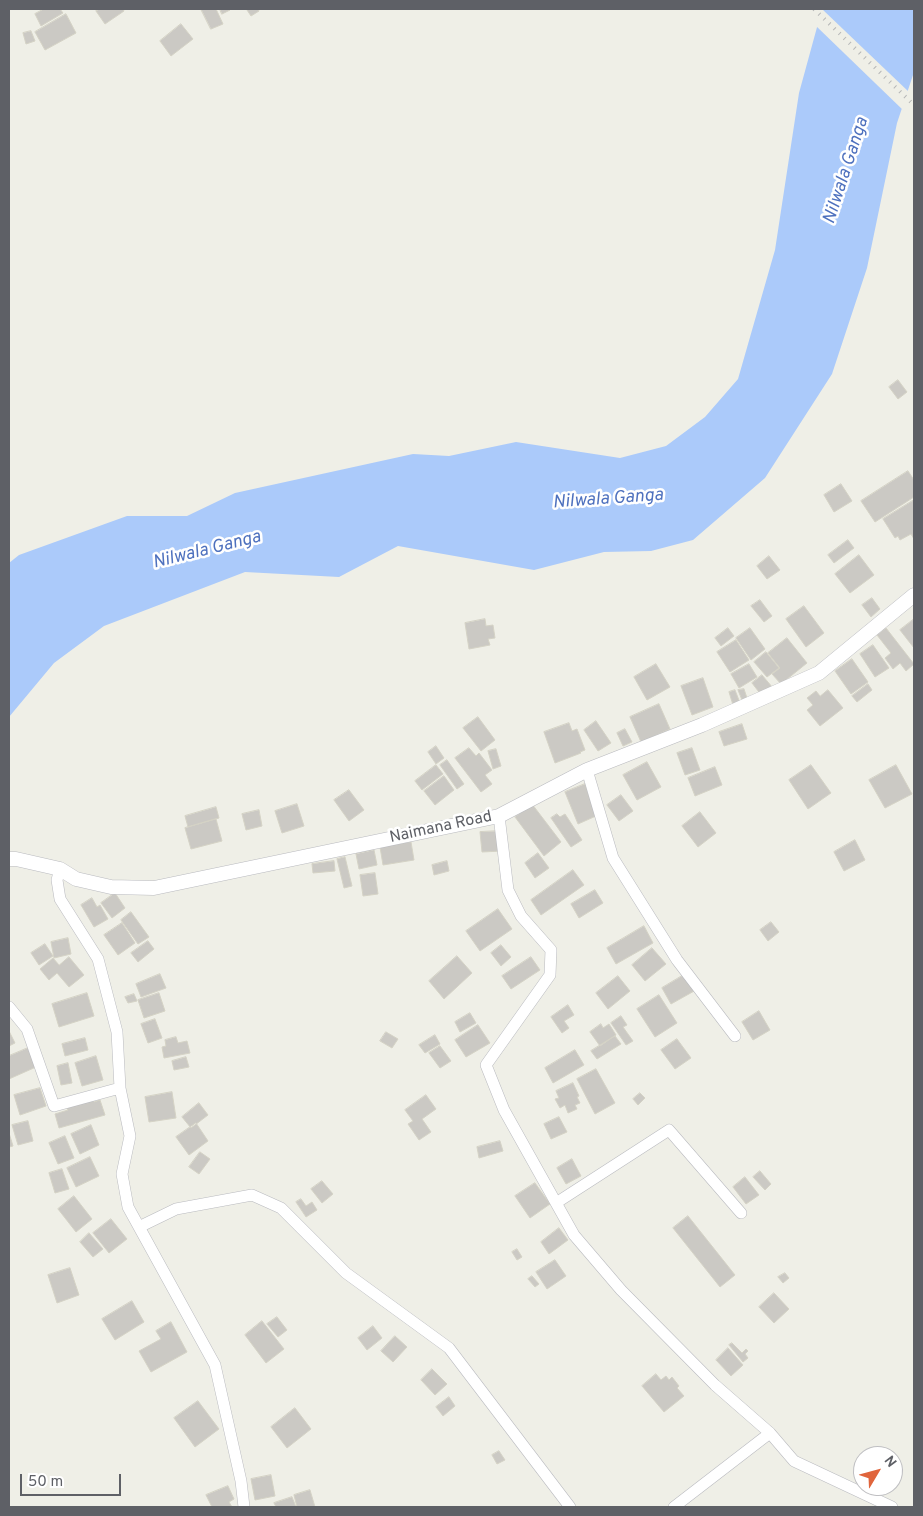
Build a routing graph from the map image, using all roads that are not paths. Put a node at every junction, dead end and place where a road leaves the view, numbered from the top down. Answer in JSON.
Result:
{"nodes":[{"id":1,"x":914,"y":595,"type":"edge"},
{"id":2,"x":587,"y":770,"type":"junction"},
{"id":3,"x":499,"y":816,"type":"junction"},
{"id":4,"x":9,"y":859,"type":"edge"},
{"id":5,"x":60,"y":869,"type":"junction"},
{"id":6,"x":9,"y":1008,"type":"edge"},
{"id":7,"x":734,"y":1036,"type":"dead end"},
{"id":8,"x":120,"y":1088,"type":"junction"},
{"id":9,"x":556,"y":1203,"type":"junction"},
{"id":10,"x":741,"y":1213,"type":"dead end"},
{"id":11,"x":140,"y":1227,"type":"junction"},
{"id":12,"x":770,"y":1432,"type":"junction"},
{"id":13,"x":244,"y":1507,"type":"edge"},
{"id":14,"x":570,"y":1507,"type":"edge"},
{"id":15,"x":674,"y":1507,"type":"edge"},
{"id":16,"x":892,"y":1507,"type":"edge"}],
"edges":[{"from":1,"to":2,"type":"street","name":"Naimana Road"},
{"from":2,"to":3,"type":"street","name":"Naimana Road"},
{"from":2,"to":7,"type":"street"},
{"from":3,"to":5,"type":"street","name":"Naimana Road"},
{"from":3,"to":9,"type":"street"},
{"from":4,"to":5,"type":"street","name":"Naimana Road"},
{"from":5,"to":8,"type":"street"},
{"from":6,"to":8,"type":"street"},
{"from":8,"to":11,"type":"street"},
{"from":9,"to":10,"type":"street"},
{"from":9,"to":12,"type":"street"},
{"from":11,"to":13,"type":"street"},
{"from":11,"to":14,"type":"street"},
{"from":12,"to":15,"type":"street"},
{"from":12,"to":16,"type":"street"}]}
